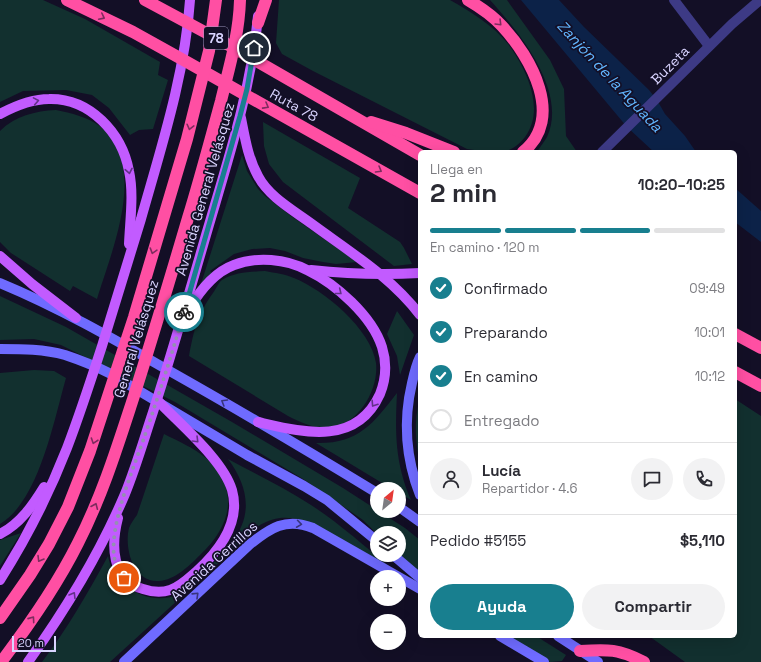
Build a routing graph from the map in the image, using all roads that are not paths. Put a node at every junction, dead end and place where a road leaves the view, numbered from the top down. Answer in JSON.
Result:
{"nodes":[{"id":1,"x":67,"y":0,"type":"edge"},
{"id":2,"x":144,"y":0,"type":"edge"},
{"id":3,"x":190,"y":0,"type":"edge"},
{"id":4,"x":216,"y":0,"type":"edge"},
{"id":5,"x":240,"y":0,"type":"edge"},
{"id":6,"x":260,"y":0,"type":"edge"},
{"id":7,"x":266,"y":0,"type":"edge"},
{"id":8,"x":468,"y":0,"type":"edge"},
{"id":9,"x":674,"y":0,"type":"edge"},
{"id":10,"x":760,"y":0,"type":"edge"},
{"id":11,"x":258,"y":23,"type":"junction"},
{"id":12,"x":709,"y":46,"type":"junction"},
{"id":13,"x":241,"y":113,"type":"junction"},
{"id":14,"x":0,"y":114,"type":"edge"},
{"id":15,"x":356,"y":119,"type":"junction"},
{"id":16,"x":449,"y":150,"type":"edge"},
{"id":17,"x":525,"y":150,"type":"edge"},
{"id":18,"x":604,"y":150,"type":"edge"},
{"id":19,"x":418,"y":155,"type":"edge"},
{"id":20,"x":418,"y":192,"type":"edge"},
{"id":21,"x":0,"y":256,"type":"edge"},
{"id":22,"x":127,"y":265,"type":"junction"},
{"id":23,"x":307,"y":270,"type":"junction"},
{"id":24,"x":418,"y":273,"type":"edge"},
{"id":25,"x":0,"y":283,"type":"edge"},
{"id":26,"x":418,"y":313,"type":"edge"},
{"id":27,"x":76,"y":318,"type":"junction"},
{"id":28,"x":183,"y":318,"type":"junction"},
{"id":29,"x":737,"y":335,"type":"edge"},
{"id":30,"x":761,"y":348,"type":"edge"},
{"id":31,"x":0,"y":349,"type":"edge"},
{"id":32,"x":418,"y":363,"type":"edge"},
{"id":33,"x":737,"y":373,"type":"edge"},
{"id":34,"x":761,"y":386,"type":"edge"},
{"id":35,"x":159,"y":402,"type":"junction"},
{"id":36,"x":258,"y":422,"type":"junction"},
{"id":37,"x":67,"y":449,"type":"junction"},
{"id":38,"x":418,"y":488,"type":"edge"},
{"id":39,"x":370,"y":490,"type":"edge"},
{"id":40,"x":126,"y":493,"type":"junction"},
{"id":41,"x":406,"y":512,"type":"edge"},
{"id":42,"x":418,"y":521,"type":"edge"},
{"id":43,"x":0,"y":534,"type":"edge"},
{"id":44,"x":370,"y":535,"type":"edge"},
{"id":45,"x":401,"y":562,"type":"edge"},
{"id":46,"x":418,"y":576,"type":"edge"},
{"id":47,"x":0,"y":580,"type":"edge"},
{"id":48,"x":418,"y":588,"type":"edge"},
{"id":49,"x":0,"y":618,"type":"edge"},
{"id":50,"x":503,"y":638,"type":"edge"},
{"id":51,"x":561,"y":638,"type":"edge"},
{"id":52,"x":580,"y":651,"type":"junction"},
{"id":53,"x":1,"y":662,"type":"edge"},
{"id":54,"x":28,"y":662,"type":"edge"},
{"id":55,"x":124,"y":662,"type":"edge"},
{"id":56,"x":544,"y":662,"type":"edge"},
{"id":57,"x":598,"y":662,"type":"edge"},
{"id":58,"x":644,"y":662,"type":"edge"}],
"edges":[{"from":1,"to":20,"type":"highway","name":"Ruta 78","number":"78","one_way":true},
{"from":2,"to":15,"type":"highway","name":"Ruta 78","number":"78"},
{"from":3,"to":22,"type":"main road"},
{"from":4,"to":49,"type":"highway","name":"General Velásquez","one_way":true},
{"from":53,"to":5,"type":"highway","name":"General Velásquez","one_way":true},
{"from":6,"to":11,"type":"main road","name":"Avenida General Velásquez"},
{"from":7,"to":11,"type":"highway"},
{"from":8,"to":17,"type":"highway","one_way":true},
{"from":9,"to":12,"type":"street"},
{"from":10,"to":12,"type":"street","name":"Buzeta"},
{"from":11,"to":13,"type":"main road","name":"Avenida General Velásquez"},
{"from":12,"to":18,"type":"street","name":"Buzeta"},
{"from":13,"to":26,"type":"main road"},
{"from":13,"to":28,"type":"main road","name":"Avenida General Velásquez"},
{"from":14,"to":22,"type":"main road","one_way":true},
{"from":15,"to":16,"type":"highway"},
{"from":15,"to":19,"type":"highway","name":"Ruta 78","number":"78"},
{"from":21,"to":27,"type":"main road"},
{"from":22,"to":37,"type":"main road"},
{"from":23,"to":24,"type":"main road"},
{"from":23,"to":28,"type":"main road"},
{"from":23,"to":36,"type":"main road","one_way":true},
{"from":25,"to":27,"type":"main road"},
{"from":36,"to":27,"type":"main road","one_way":true},
{"from":28,"to":40,"type":"main road","name":"Avenida General Velásquez"},
{"from":29,"to":30,"type":"highway"},
{"from":31,"to":35,"type":"main road"},
{"from":32,"to":38,"type":"main road"},
{"from":33,"to":34,"type":"highway"},
{"from":35,"to":40,"type":"main road","one_way":true},
{"from":35,"to":44,"type":"main road"},
{"from":36,"to":39,"type":"main road"},
{"from":37,"to":43,"type":"main road"},
{"from":37,"to":47,"type":"main road"},
{"from":54,"to":40,"type":"main road","name":"Avenida General Velásquez","one_way":true},
{"from":41,"to":42,"type":"main road"},
{"from":45,"to":46,"type":"main road"},
{"from":55,"to":48,"type":"main road","name":"Avenida Cerrillos","one_way":true},
{"from":50,"to":56,"type":"main road"},
{"from":51,"to":52,"type":"main road"},
{"from":52,"to":57,"type":"main road"},
{"from":52,"to":58,"type":"highway"}]}
